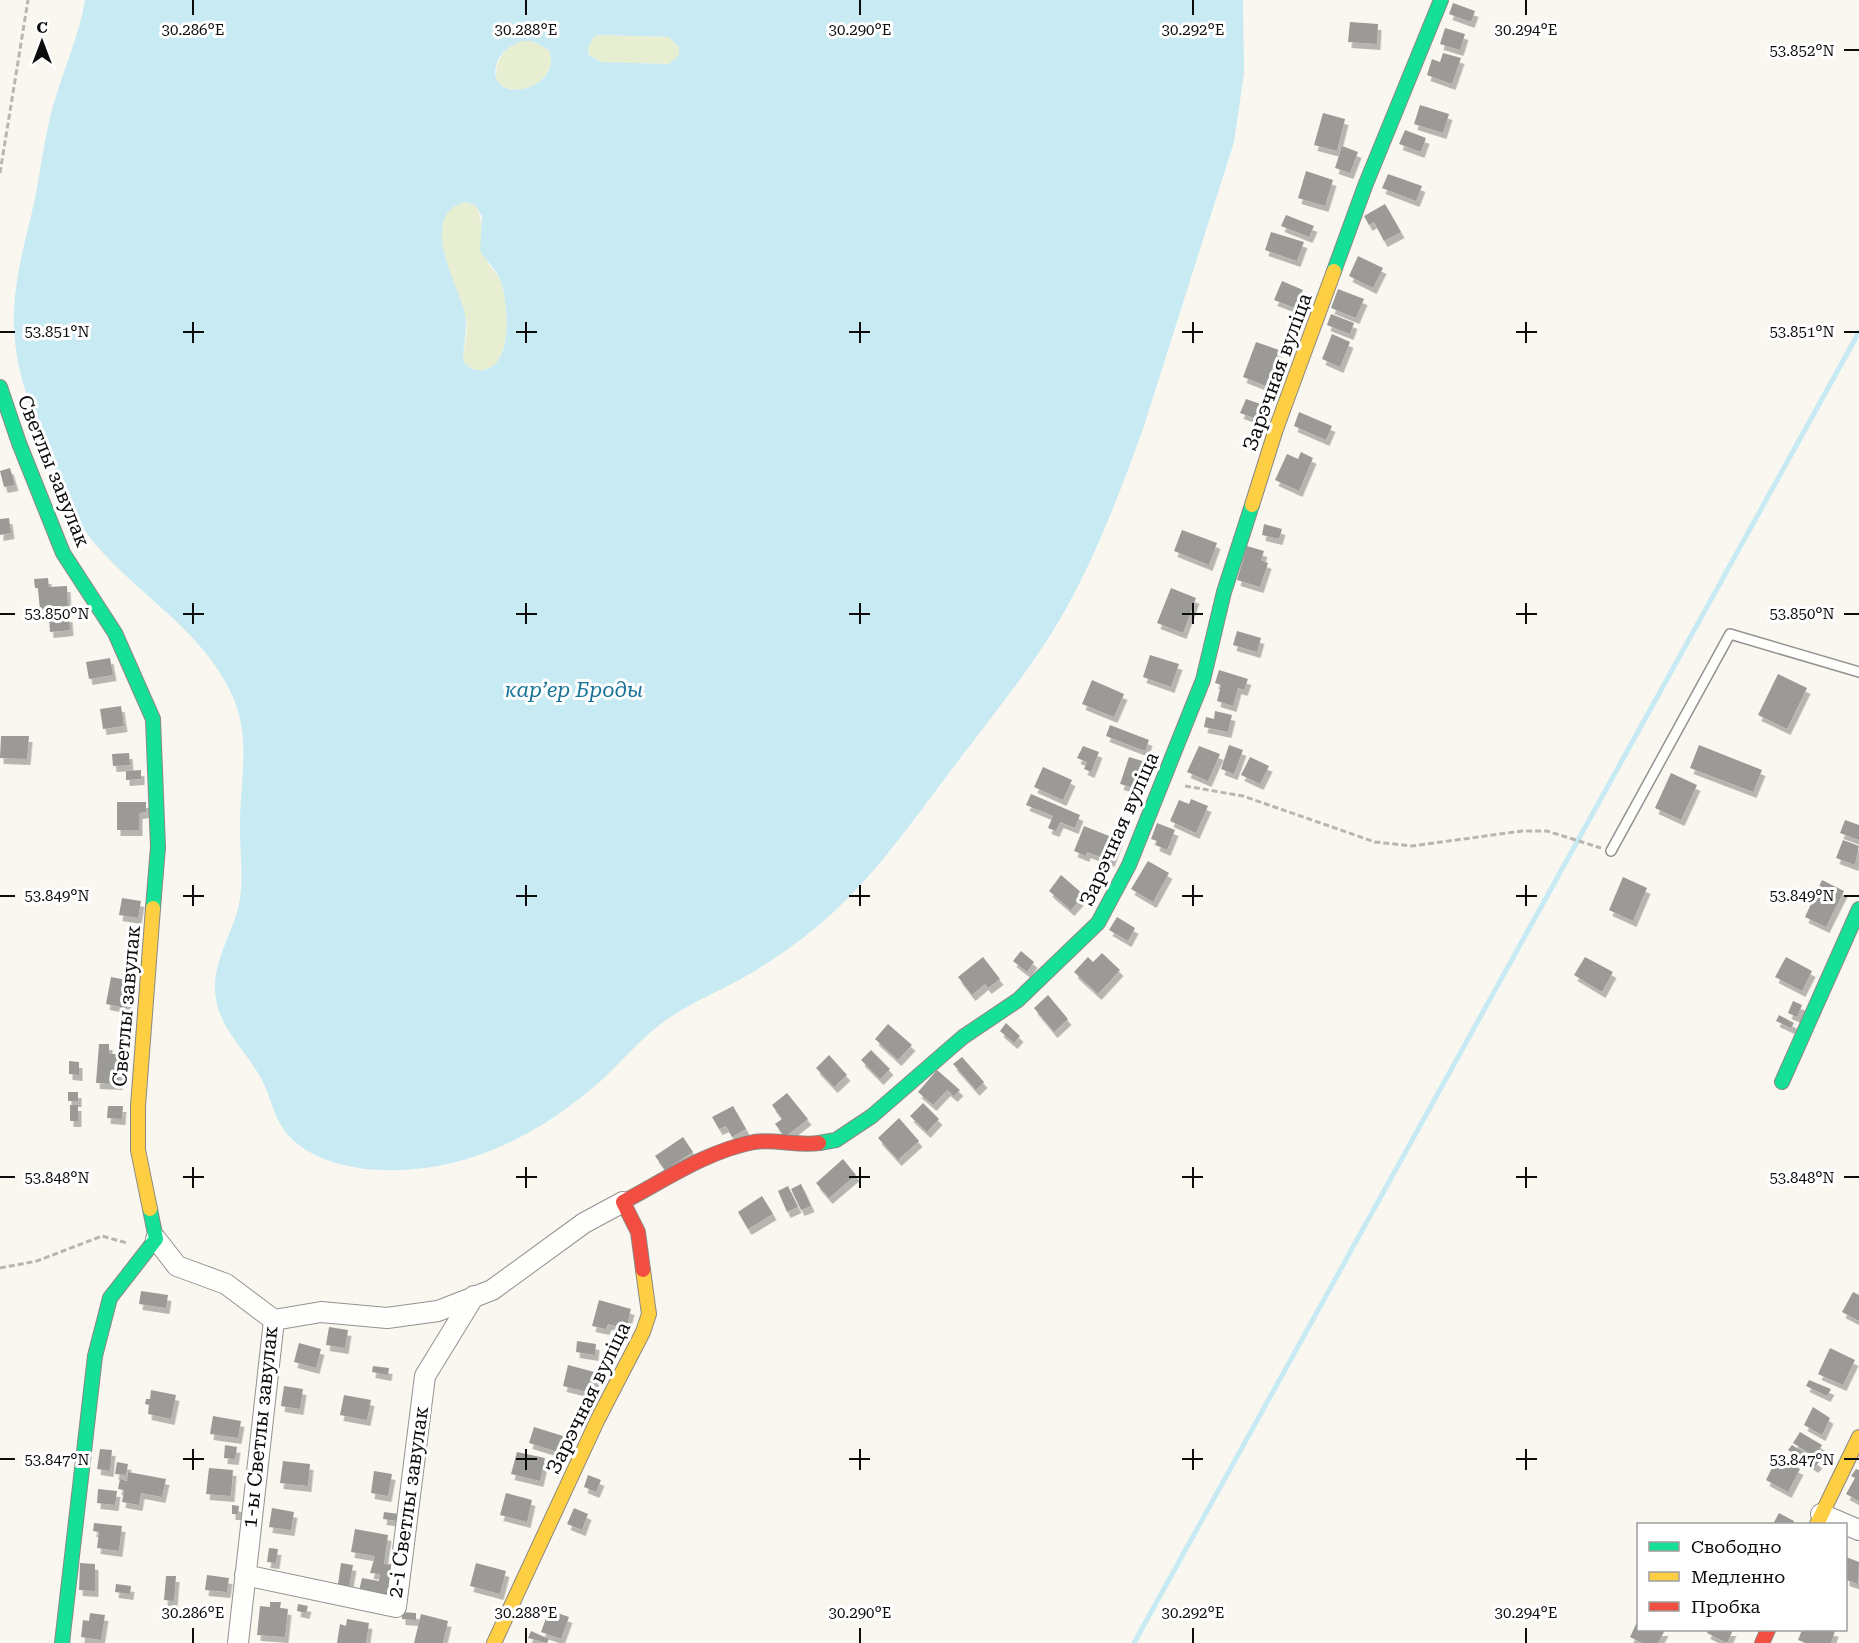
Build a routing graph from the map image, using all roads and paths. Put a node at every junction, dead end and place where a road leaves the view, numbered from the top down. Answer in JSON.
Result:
{"nodes":[{"id":1,"x":28,"y":0,"type":"edge"},
{"id":2,"x":1441,"y":0,"type":"edge"},
{"id":3,"x":0,"y":173,"type":"edge"},
{"id":4,"x":0,"y":387,"type":"edge"},
{"id":5,"x":1859,"y":672,"type":"edge"},
{"id":6,"x":1163,"y":782,"type":"junction"},
{"id":7,"x":1588,"y":845,"type":"dead end"},
{"id":8,"x":1611,"y":852,"type":"dead end"},
{"id":9,"x":1859,"y":909,"type":"edge"},
{"id":10,"x":1782,"y":1082,"type":"dead end"},
{"id":11,"x":623,"y":1202,"type":"junction"},
{"id":12,"x":151,"y":1244,"type":"junction"},
{"id":13,"x":0,"y":1268,"type":"edge"},
{"id":14,"x":474,"y":1296,"type":"junction"},
{"id":15,"x":274,"y":1320,"type":"junction"},
{"id":16,"x":1859,"y":1437,"type":"edge"},
{"id":17,"x":1819,"y":1520,"type":"edge"},
{"id":18,"x":245,"y":1575,"type":"junction"},
{"id":19,"x":62,"y":1643,"type":"edge"},
{"id":20,"x":238,"y":1643,"type":"edge"},
{"id":21,"x":494,"y":1643,"type":"edge"}],
"edges":[{"from":1,"to":3,"type":"path"},
{"from":2,"to":6,"type":"street","name":"Зарэчная вуліца"},
{"from":4,"to":12,"type":"street","name":"Светлы завулак"},
{"from":5,"to":8,"type":"lane"},
{"from":6,"to":7,"type":"path"},
{"from":6,"to":11,"type":"street","name":"Зарэчная вуліца"},
{"from":9,"to":10,"type":"street"},
{"from":11,"to":14,"type":"street"},
{"from":11,"to":21,"type":"street","name":"Зарэчная вуліца"},
{"from":12,"to":13,"type":"path"},
{"from":12,"to":15,"type":"street","name":"1-ы Светлы завулак"},
{"from":12,"to":19,"type":"street"},
{"from":14,"to":15,"type":"street"},
{"from":14,"to":18,"type":"street","name":"2-і Светлы завулак"},
{"from":15,"to":18,"type":"street","name":"1-ы Светлы завулак"},
{"from":16,"to":17,"type":"street"},
{"from":18,"to":20,"type":"street","name":"1-ы Светлы завулак"}]}
